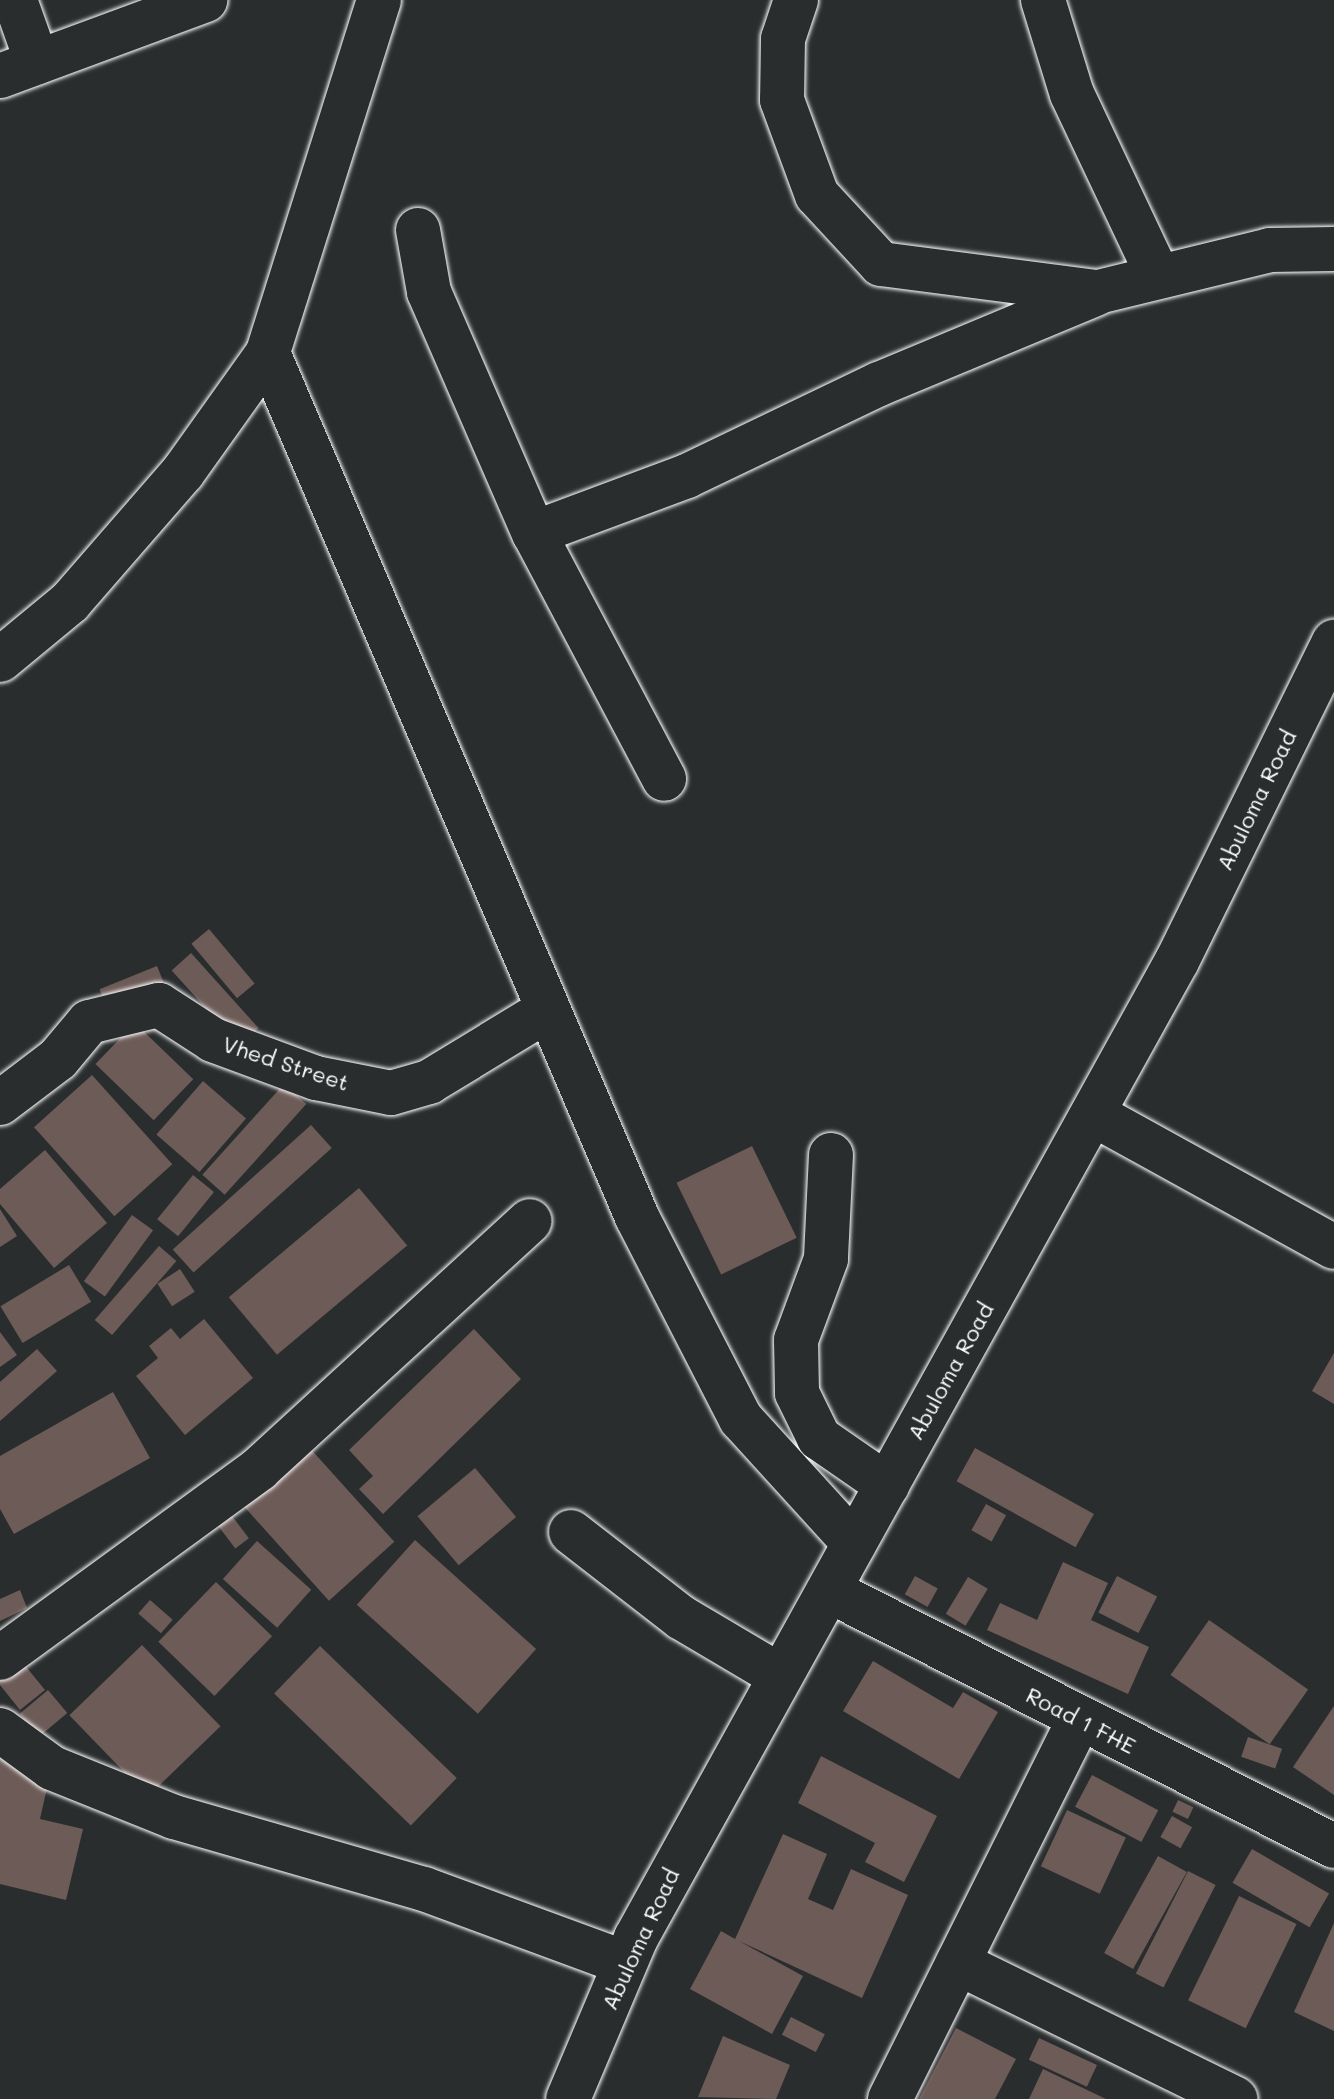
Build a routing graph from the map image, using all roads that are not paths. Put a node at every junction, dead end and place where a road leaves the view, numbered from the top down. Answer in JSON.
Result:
{"nodes":[{"id":1,"x":15,"y":0,"type":"edge"},
{"id":2,"x":205,"y":0,"type":"edge"},
{"id":3,"x":379,"y":0,"type":"edge"},
{"id":4,"x":796,"y":0,"type":"edge"},
{"id":5,"x":1043,"y":0,"type":"edge"},
{"id":6,"x":18,"y":69,"type":"edge"},
{"id":7,"x":418,"y":230,"type":"dead end"},
{"id":8,"x":1334,"y":249,"type":"edge"},
{"id":9,"x":1157,"y":274,"type":"junction"},
{"id":10,"x":1098,"y":292,"type":"junction"},
{"id":11,"x":268,"y":353,"type":"junction"},
{"id":12,"x":534,"y":533,"type":"junction"},
{"id":13,"x":1334,"y":642,"type":"edge"},
{"id":14,"x":0,"y":660,"type":"edge"},
{"id":15,"x":664,"y":779,"type":"dead end"},
{"id":16,"x":546,"y":1011,"type":"junction"},
{"id":17,"x":0,"y":1103,"type":"edge"},
{"id":18,"x":1093,"y":1114,"type":"junction"},
{"id":19,"x":831,"y":1155,"type":"dead end"},
{"id":20,"x":530,"y":1221,"type":"dead end"},
{"id":21,"x":1334,"y":1247,"type":"edge"},
{"id":22,"x":887,"y":1485,"type":"junction"},
{"id":23,"x":571,"y":1532,"type":"dead end"},
{"id":24,"x":854,"y":1543,"type":"junction"},
{"id":25,"x":830,"y":1591,"type":"junction"},
{"id":26,"x":0,"y":1658,"type":"edge"},
{"id":27,"x":780,"y":1676,"type":"junction"},
{"id":28,"x":1079,"y":1720,"type":"junction"},
{"id":29,"x":0,"y":1730,"type":"edge"},
{"id":30,"x":1334,"y":1846,"type":"edge"},
{"id":31,"x":625,"y":1963,"type":"junction"},
{"id":32,"x":958,"y":1963,"type":"junction"},
{"id":33,"x":568,"y":2099,"type":"edge"},
{"id":34,"x":890,"y":2099,"type":"edge"},
{"id":35,"x":1236,"y":2099,"type":"edge"}],
"edges":[{"from":1,"to":6,"type":"street"},
{"from":2,"to":6,"type":"street"},
{"from":3,"to":11,"type":"street"},
{"from":4,"to":10,"type":"street"},
{"from":5,"to":9,"type":"street"},
{"from":7,"to":12,"type":"street"},
{"from":8,"to":9,"type":"street"},
{"from":9,"to":10,"type":"street"},
{"from":10,"to":12,"type":"street"},
{"from":11,"to":14,"type":"street"},
{"from":11,"to":16,"type":"street"},
{"from":12,"to":15,"type":"street"},
{"from":13,"to":18,"type":"street","name":"Abuloma Road"},
{"from":16,"to":17,"type":"street","name":"Vhed Street"},
{"from":16,"to":24,"type":"street"},
{"from":18,"to":21,"type":"street"},
{"from":18,"to":22,"type":"street","name":"Abuloma Road"},
{"from":19,"to":22,"type":"street"},
{"from":20,"to":26,"type":"street"},
{"from":22,"to":24,"type":"street","name":"Abuloma Road"},
{"from":23,"to":27,"type":"street"},
{"from":24,"to":25,"type":"street","name":"Abuloma Road"},
{"from":25,"to":27,"type":"street","name":"Abuloma Road"},
{"from":25,"to":28,"type":"street","name":"Road 1 FHE"},
{"from":27,"to":31,"type":"street","name":"Abuloma Road"},
{"from":28,"to":30,"type":"street","name":"Road 1 FHE"},
{"from":28,"to":32,"type":"street"},
{"from":29,"to":31,"type":"street"},
{"from":31,"to":33,"type":"street","name":"Abuloma Road"},
{"from":32,"to":34,"type":"street"},
{"from":32,"to":35,"type":"street"}]}
